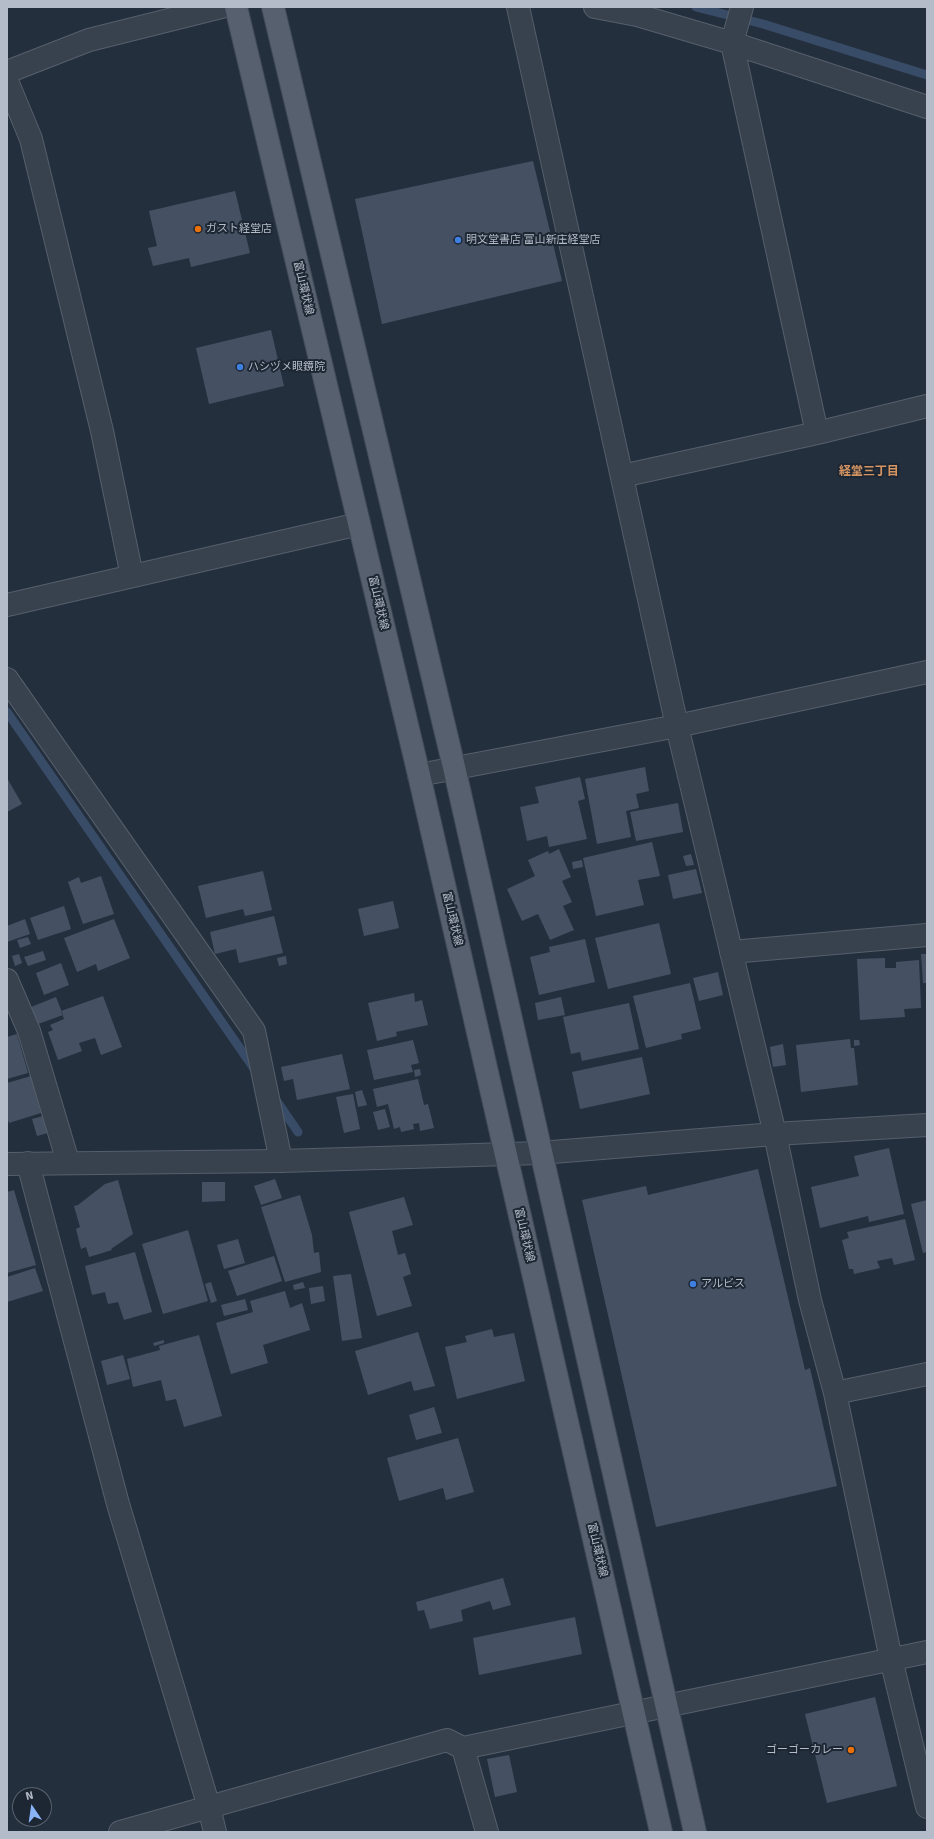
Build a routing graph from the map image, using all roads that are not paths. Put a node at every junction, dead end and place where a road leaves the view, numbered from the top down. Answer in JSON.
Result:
{"nodes":[{"id":1,"x":221,"y":7,"type":"edge"},
{"id":2,"x":236,"y":7,"type":"edge"},
{"id":3,"x":273,"y":7,"type":"edge"},
{"id":4,"x":518,"y":7,"type":"edge"},
{"id":5,"x":595,"y":7,"type":"edge"},
{"id":6,"x":742,"y":7,"type":"edge"},
{"id":7,"x":732,"y":43,"type":"junction"},
{"id":8,"x":7,"y":72,"type":"edge"},
{"id":9,"x":7,"y":81,"type":"edge"},
{"id":10,"x":927,"y":107,"type":"edge"},
{"id":11,"x":927,"y":406,"type":"edge"},
{"id":12,"x":817,"y":433,"type":"junction"},
{"id":13,"x":622,"y":476,"type":"junction"},
{"id":14,"x":360,"y":524,"type":"junction"},
{"id":15,"x":132,"y":576,"type":"junction"},
{"id":16,"x":7,"y":605,"type":"edge"},
{"id":17,"x":927,"y":672,"type":"edge"},
{"id":18,"x":7,"y":679,"type":"edge"},
{"id":19,"x":677,"y":726,"type":"junction"},
{"id":20,"x":454,"y":767,"type":"junction"},
{"id":21,"x":419,"y":775,"type":"junction"},
{"id":22,"x":927,"y":935,"type":"edge"},
{"id":23,"x":732,"y":952,"type":"junction"},
{"id":24,"x":7,"y":980,"type":"edge"},
{"id":25,"x":927,"y":1125,"type":"edge"},
{"id":26,"x":775,"y":1134,"type":"junction"},
{"id":27,"x":540,"y":1153,"type":"junction"},
{"id":28,"x":506,"y":1155,"type":"junction"},
{"id":29,"x":281,"y":1161,"type":"junction"},
{"id":30,"x":68,"y":1162,"type":"junction"},
{"id":31,"x":17,"y":1164,"type":"edge"},
{"id":32,"x":927,"y":1374,"type":"edge"},
{"id":33,"x":835,"y":1393,"type":"junction"},
{"id":34,"x":927,"y":1652,"type":"edge"},
{"id":35,"x":891,"y":1659,"type":"junction"},
{"id":36,"x":666,"y":1705,"type":"junction"},
{"id":37,"x":634,"y":1711,"type":"junction"},
{"id":38,"x":463,"y":1748,"type":"junction"},
{"id":39,"x":209,"y":1807,"type":"junction"},
{"id":40,"x":927,"y":1807,"type":"edge"},
{"id":41,"x":120,"y":1832,"type":"edge"},
{"id":42,"x":215,"y":1832,"type":"edge"},
{"id":43,"x":487,"y":1832,"type":"edge"},
{"id":44,"x":661,"y":1832,"type":"edge"},
{"id":45,"x":695,"y":1832,"type":"edge"}],
"edges":[{"from":1,"to":8,"type":"street"},
{"from":2,"to":14,"type":"main road","name":"富山環状線"},
{"from":3,"to":20,"type":"main road"},
{"from":4,"to":13,"type":"street"},
{"from":5,"to":7,"type":"street"},
{"from":6,"to":7,"type":"street"},
{"from":7,"to":10,"type":"street"},
{"from":7,"to":12,"type":"street"},
{"from":9,"to":15,"type":"street"},
{"from":11,"to":12,"type":"street"},
{"from":12,"to":13,"type":"street"},
{"from":13,"to":19,"type":"street"},
{"from":14,"to":15,"type":"street"},
{"from":14,"to":21,"type":"main road","name":"富山環状線"},
{"from":15,"to":16,"type":"street"},
{"from":17,"to":19,"type":"street"},
{"from":18,"to":29,"type":"street"},
{"from":19,"to":20,"type":"street"},
{"from":19,"to":23,"type":"street"},
{"from":20,"to":21,"type":"street"},
{"from":20,"to":27,"type":"main road"},
{"from":21,"to":28,"type":"main road","name":"富山環状線"},
{"from":22,"to":23,"type":"street"},
{"from":23,"to":26,"type":"street"},
{"from":24,"to":30,"type":"street"},
{"from":25,"to":26,"type":"street"},
{"from":26,"to":27,"type":"street"},
{"from":26,"to":33,"type":"street"},
{"from":27,"to":28,"type":"street"},
{"from":27,"to":36,"type":"main road"},
{"from":28,"to":29,"type":"street"},
{"from":28,"to":37,"type":"main road","name":"富山環状線"},
{"from":29,"to":30,"type":"street"},
{"from":30,"to":31,"type":"street"},
{"from":31,"to":39,"type":"street"},
{"from":32,"to":33,"type":"street"},
{"from":33,"to":35,"type":"street"},
{"from":34,"to":35,"type":"street"},
{"from":35,"to":36,"type":"street"},
{"from":35,"to":40,"type":"street"},
{"from":36,"to":37,"type":"street"},
{"from":36,"to":45,"type":"main road"},
{"from":37,"to":38,"type":"street"},
{"from":37,"to":44,"type":"main road","name":"富山環状線"},
{"from":38,"to":39,"type":"street"},
{"from":38,"to":43,"type":"street"},
{"from":39,"to":41,"type":"street"},
{"from":39,"to":42,"type":"street"}]}
